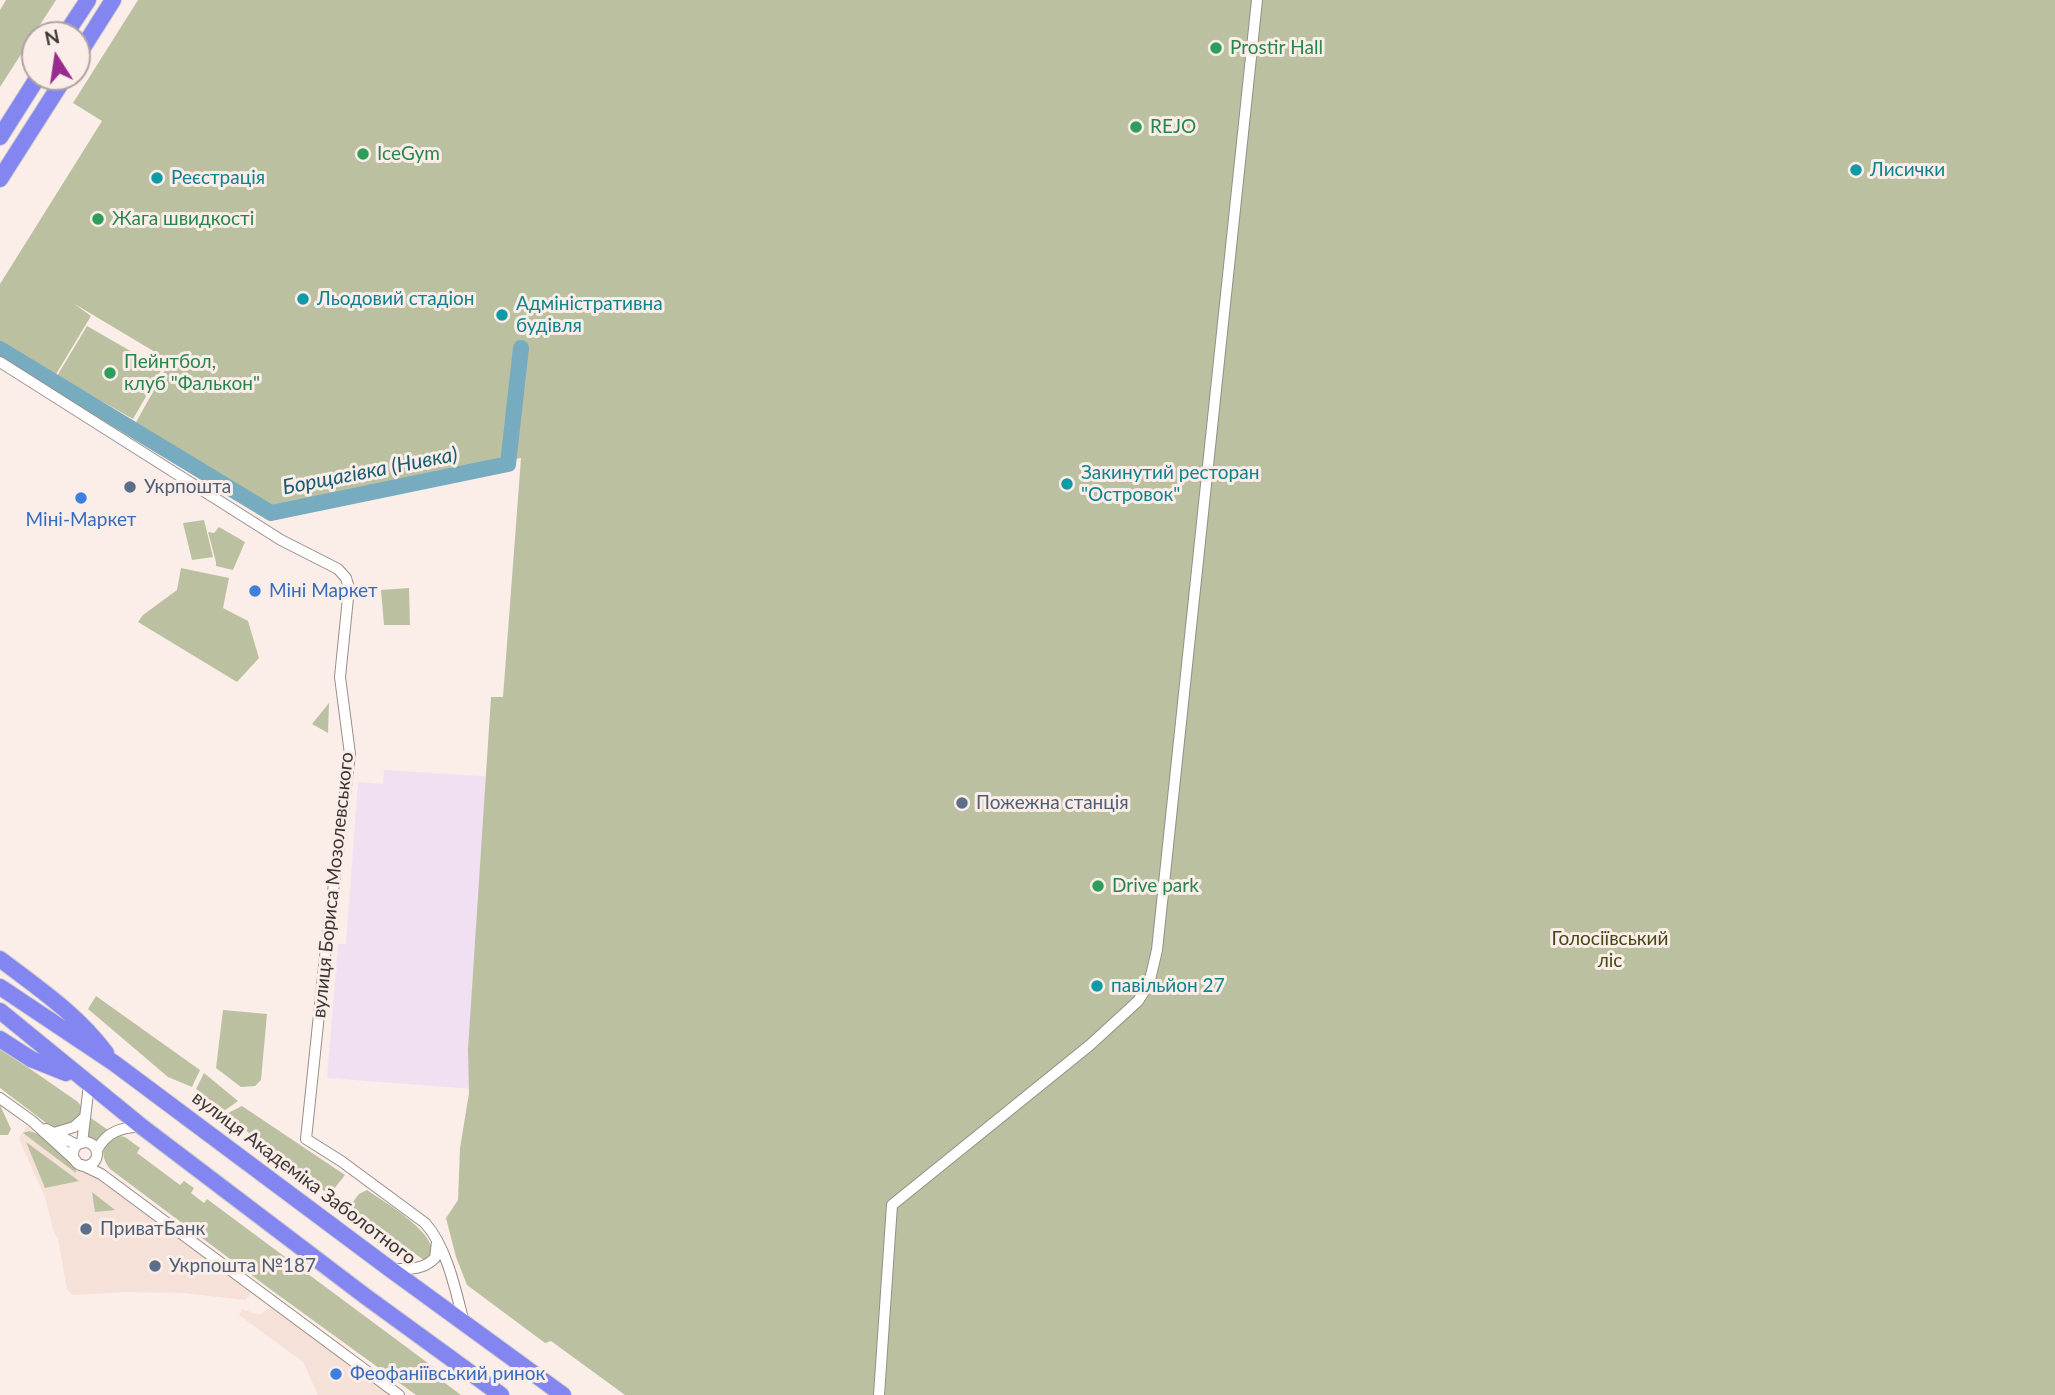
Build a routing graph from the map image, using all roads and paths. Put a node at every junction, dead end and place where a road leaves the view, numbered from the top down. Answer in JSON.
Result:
{"nodes":[{"id":1,"x":88,"y":0,"type":"edge"},
{"id":2,"x":113,"y":0,"type":"edge"},
{"id":3,"x":1257,"y":0,"type":"edge"},
{"id":4,"x":74,"y":21,"type":"edge"},
{"id":5,"x":91,"y":35,"type":"edge"},
{"id":6,"x":29,"y":91,"type":"edge"},
{"id":7,"x":56,"y":91,"type":"edge"},
{"id":8,"x":0,"y":137,"type":"edge"},
{"id":9,"x":0,"y":179,"type":"edge"},
{"id":10,"x":0,"y":362,"type":"edge"},
{"id":11,"x":0,"y":959,"type":"edge"},
{"id":12,"x":0,"y":987,"type":"edge"},
{"id":13,"x":5,"y":1015,"type":"edge"},
{"id":14,"x":0,"y":1039,"type":"edge"},
{"id":15,"x":114,"y":1063,"type":"junction"},
{"id":16,"x":84,"y":1081,"type":"junction"},
{"id":17,"x":0,"y":1098,"type":"edge"},
{"id":18,"x":85,"y":1117,"type":"junction"},
{"id":19,"x":32,"y":1121,"type":"junction"},
{"id":20,"x":141,"y":1126,"type":"junction"},
{"id":21,"x":54,"y":1133,"type":"junction"},
{"id":22,"x":79,"y":1144,"type":"junction"},
{"id":23,"x":96,"y":1155,"type":"junction"},
{"id":24,"x":79,"y":1163,"type":"junction"},
{"id":25,"x":101,"y":1174,"type":"junction"},
{"id":26,"x":437,"y":1239,"type":"junction"},
{"id":27,"x":390,"y":1269,"type":"junction"},
{"id":28,"x":464,"y":1323,"type":"junction"},
{"id":29,"x":400,"y":1395,"type":"edge"},
{"id":30,"x":501,"y":1395,"type":"edge"},
{"id":31,"x":563,"y":1395,"type":"edge"},
{"id":32,"x":879,"y":1395,"type":"edge"}],
"edges":[{"from":1,"to":4,"type":"highway"},
{"from":2,"to":5,"type":"highway"},
{"from":3,"to":32,"type":"street"},
{"from":6,"to":8,"type":"highway"},
{"from":7,"to":9,"type":"highway"},
{"from":10,"to":26,"type":"street","name":"вулиця Бориса Мозолевського"},
{"from":11,"to":15,"type":"highway"},
{"from":12,"to":15,"type":"highway","name":"вулиця Академіка Заболотного"},
{"from":13,"to":16,"type":"highway"},
{"from":14,"to":16,"type":"highway"},
{"from":15,"to":27,"type":"highway","name":"вулиця Академіка Заболотного"},
{"from":16,"to":18,"type":"street"},
{"from":16,"to":20,"type":"highway"},
{"from":17,"to":19,"type":"street"},
{"from":18,"to":21,"type":"street"},
{"from":18,"to":22,"type":"street"},
{"from":19,"to":21,"type":"street"},
{"from":19,"to":24,"type":"street"},
{"from":20,"to":23,"type":"street"},
{"from":20,"to":30,"type":"highway"},
{"from":21,"to":22,"type":"street"},
{"from":22,"to":23,"type":"street"},
{"from":22,"to":24,"type":"street"},
{"from":23,"to":24,"type":"street"},
{"from":23,"to":25,"type":"street"},
{"from":24,"to":25,"type":"street"},
{"from":25,"to":29,"type":"street"},
{"from":26,"to":27,"type":"street"},
{"from":26,"to":28,"type":"street"},
{"from":27,"to":28,"type":"highway","name":"вулиця Академіка Заболотного"},
{"from":28,"to":31,"type":"highway","name":"вулиця Академіка Заболотного"}]}
